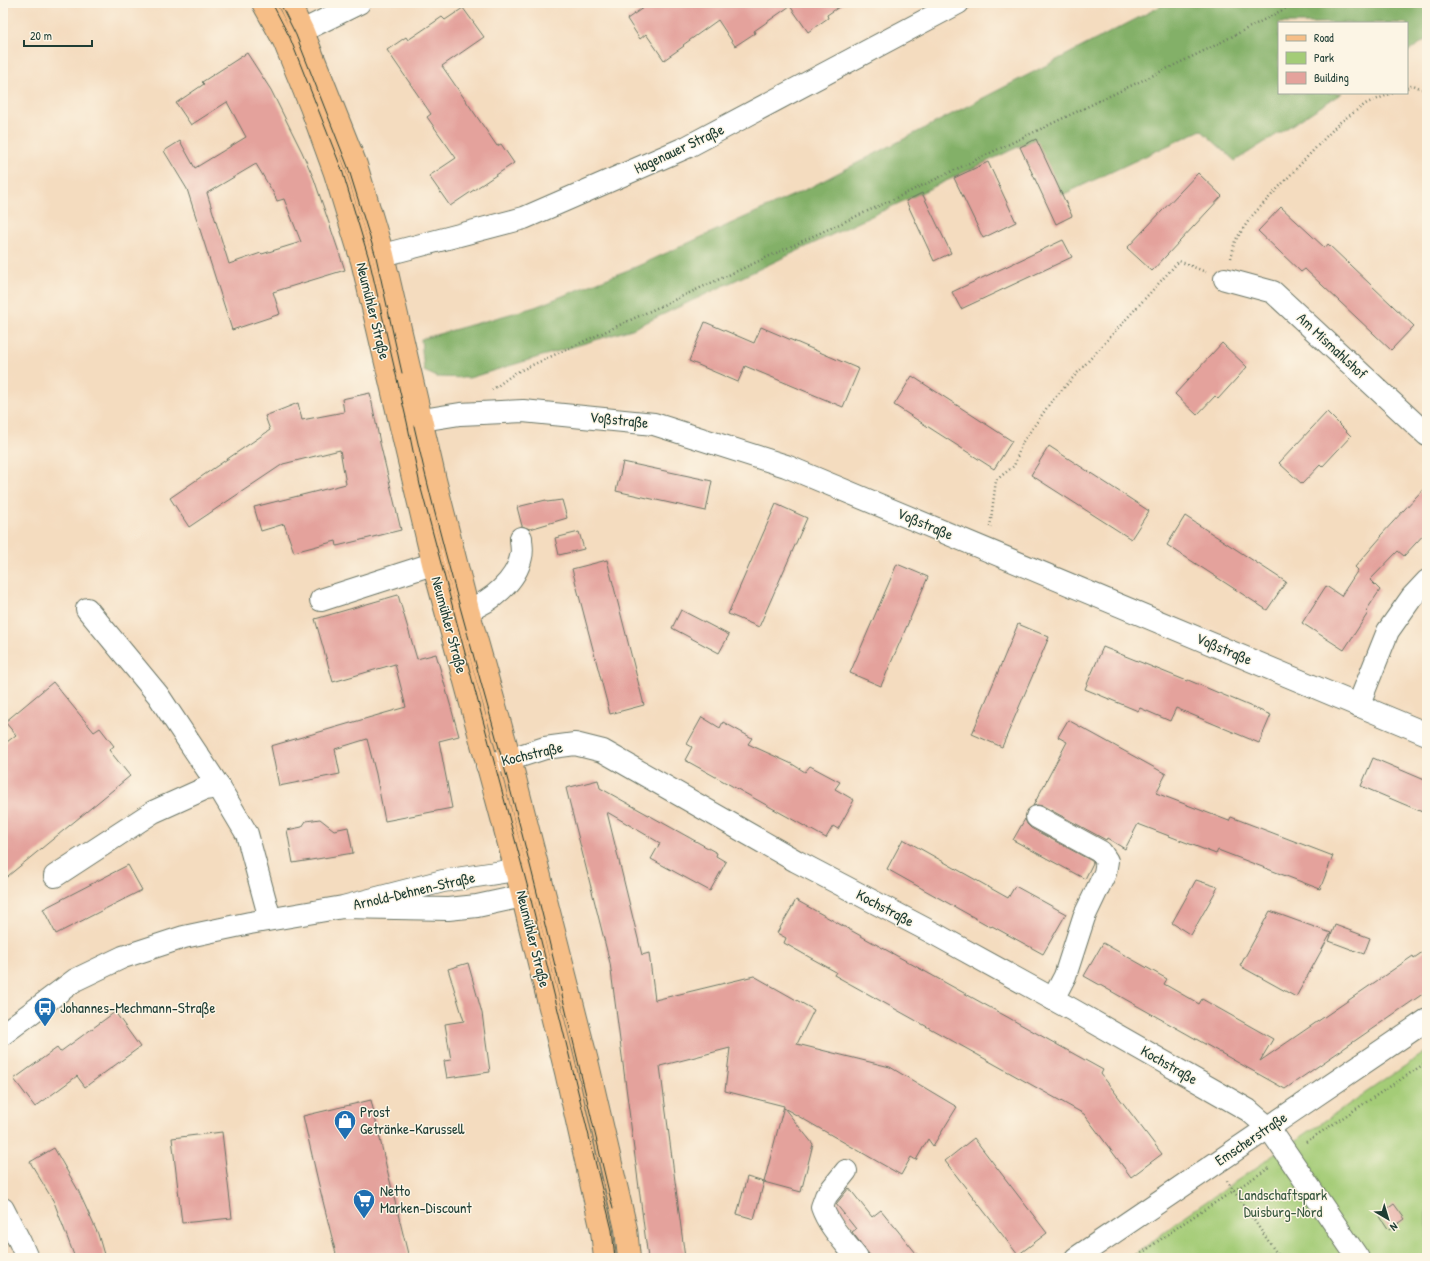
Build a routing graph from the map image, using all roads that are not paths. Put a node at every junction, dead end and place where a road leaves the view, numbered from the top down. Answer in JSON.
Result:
{"nodes":[{"id":1,"x":263,"y":3,"type":"edge"},
{"id":2,"x":289,"y":3,"type":"edge"},
{"id":3,"x":958,"y":3,"type":"edge"},
{"id":4,"x":354,"y":4,"type":"edge"},
{"id":5,"x":303,"y":32,"type":"junction"},
{"id":6,"x":284,"y":40,"type":"junction"},
{"id":7,"x":383,"y":255,"type":"junction"},
{"id":8,"x":1225,"y":279,"type":"road end"},
{"id":9,"x":410,"y":422,"type":"junction"},
{"id":10,"x":1427,"y":435,"type":"edge"},
{"id":11,"x":521,"y":538,"type":"dead end"},
{"id":12,"x":454,"y":557,"type":"junction"},
{"id":13,"x":433,"y":564,"type":"junction"},
{"id":14,"x":1427,"y":581,"type":"edge"},
{"id":15,"x":321,"y":600,"type":"dead end"},
{"id":16,"x":87,"y":609,"type":"dead end"},
{"id":17,"x":468,"y":610,"type":"junction"},
{"id":18,"x":446,"y":615,"type":"junction"},
{"id":19,"x":1358,"y":706,"type":"junction"},
{"id":20,"x":1427,"y":734,"type":"edge"},
{"id":21,"x":510,"y":759,"type":"junction"},
{"id":22,"x":487,"y":764,"type":"junction"},
{"id":23,"x":219,"y":787,"type":"junction"},
{"id":24,"x":1037,"y":817,"type":"dead end"},
{"id":25,"x":516,"y":870,"type":"junction"},
{"id":26,"x":55,"y":876,"type":"dead end"},
{"id":27,"x":540,"y":878,"type":"junction"},
{"id":28,"x":523,"y":896,"type":"junction"},
{"id":29,"x":343,"y":907,"type":"junction"},
{"id":30,"x":270,"y":919,"type":"junction"},
{"id":31,"x":1053,"y":999,"type":"junction"},
{"id":32,"x":1427,"y":1020,"type":"edge"},
{"id":33,"x":3,"y":1034,"type":"edge"},
{"id":34,"x":1268,"y":1128,"type":"junction"},
{"id":35,"x":846,"y":1171,"type":"dead end"},
{"id":36,"x":3,"y":1209,"type":"edge"},
{"id":37,"x":27,"y":1258,"type":"edge"},
{"id":38,"x":605,"y":1258,"type":"edge"},
{"id":39,"x":629,"y":1258,"type":"edge"},
{"id":40,"x":857,"y":1258,"type":"edge"},
{"id":41,"x":1076,"y":1258,"type":"edge"},
{"id":42,"x":1358,"y":1258,"type":"edge"}],
"edges":[{"from":1,"to":6,"type":"main road","name":"Neumühler Straße"},
{"from":2,"to":5,"type":"main road","name":"Neumühler Straße"},
{"from":3,"to":7,"type":"street","name":"Hagenauer Straße"},
{"from":4,"to":5,"type":"street"},
{"from":5,"to":6,"type":"street"},
{"from":5,"to":7,"type":"main road","name":"Neumühler Straße"},
{"from":6,"to":9,"type":"main road","name":"Neumühler Straße"},
{"from":7,"to":9,"type":"main road","name":"Neumühler Straße"},
{"from":8,"to":10,"type":"street","name":"Am Mismahlshof"},
{"from":9,"to":12,"type":"main road","name":"Neumühler Straße"},
{"from":9,"to":13,"type":"main road","name":"Neumühler Straße"},
{"from":9,"to":19,"type":"street","name":"Voßstraße"},
{"from":11,"to":17,"type":"street"},
{"from":12,"to":13,"type":"street"},
{"from":12,"to":17,"type":"main road","name":"Neumühler Straße"},
{"from":13,"to":15,"type":"street"},
{"from":13,"to":18,"type":"main road","name":"Neumühler Straße"},
{"from":14,"to":19,"type":"street"},
{"from":16,"to":23,"type":"street"},
{"from":17,"to":18,"type":"street"},
{"from":17,"to":21,"type":"main road","name":"Neumühler Straße"},
{"from":18,"to":22,"type":"main road","name":"Neumühler Straße"},
{"from":19,"to":20,"type":"street","name":"Voßstraße"},
{"from":21,"to":22,"type":"street","name":"Kochstraße"},
{"from":21,"to":27,"type":"main road","name":"Neumühler Straße"},
{"from":21,"to":31,"type":"street","name":"Kochstraße"},
{"from":22,"to":25,"type":"main road","name":"Neumühler Straße"},
{"from":23,"to":26,"type":"street"},
{"from":23,"to":30,"type":"street"},
{"from":24,"to":31,"type":"street"},
{"from":25,"to":27,"type":"street","name":"Arnold-Dehnen-Straße"},
{"from":25,"to":28,"type":"main road","name":"Neumühler Straße"},
{"from":25,"to":29,"type":"street","name":"Arnold-Dehnen-Straße"},
{"from":27,"to":28,"type":"street","name":"Arnold-Dehnen-Straße"},
{"from":27,"to":39,"type":"main road","name":"Neumühler Straße"},
{"from":28,"to":29,"type":"street","name":"Arnold-Dehnen-Straße"},
{"from":28,"to":38,"type":"main road","name":"Neumühler Straße"},
{"from":29,"to":30,"type":"street","name":"Arnold-Dehnen-Straße"},
{"from":30,"to":33,"type":"street","name":"Arnold-Dehnen-Straße"},
{"from":31,"to":34,"type":"street","name":"Kochstraße"},
{"from":32,"to":34,"type":"street","name":"Emscherstraße"},
{"from":34,"to":41,"type":"street","name":"Emscherstraße"},
{"from":34,"to":42,"type":"street","name":"Kochstraße"},
{"from":35,"to":40,"type":"street"},
{"from":36,"to":37,"type":"street"}]}
